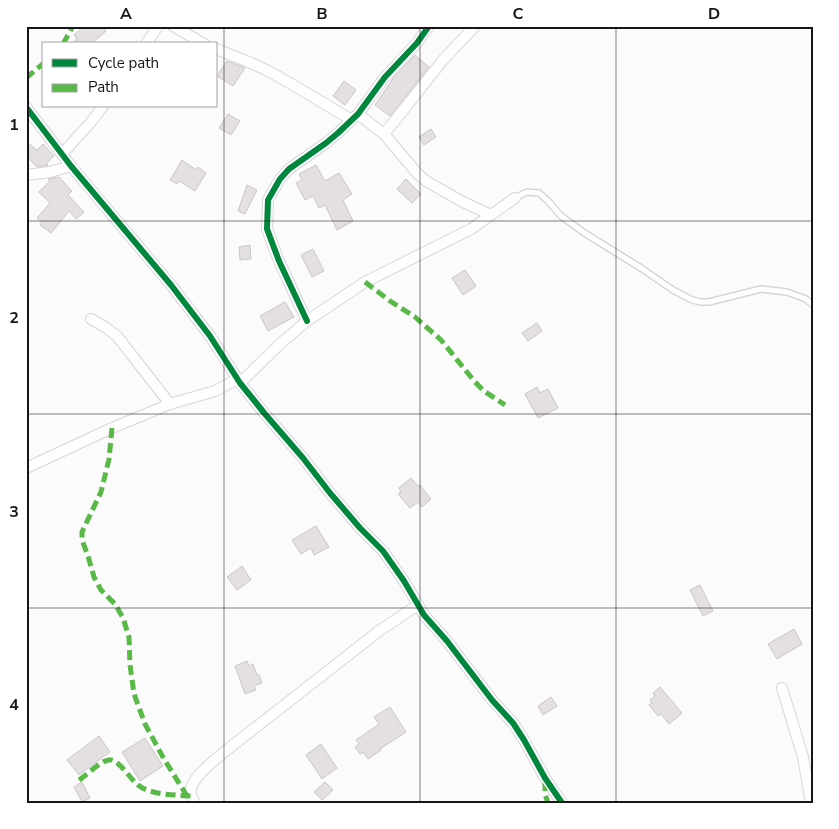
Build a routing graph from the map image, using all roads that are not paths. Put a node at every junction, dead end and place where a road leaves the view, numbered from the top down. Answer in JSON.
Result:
{"nodes":[{"id":1,"x":158,"y":26,"type":"edge"},
{"id":2,"x":172,"y":26,"type":"edge"},
{"id":3,"x":429,"y":26,"type":"edge"},
{"id":4,"x":475,"y":26,"type":"edge"},
{"id":5,"x":147,"y":42,"type":"edge"},
{"id":6,"x":200,"y":42,"type":"edge"},
{"id":7,"x":218,"y":50,"type":"edge"},
{"id":8,"x":26,"y":107,"type":"edge"},
{"id":9,"x":102,"y":108,"type":"edge"},
{"id":10,"x":355,"y":117,"type":"junction"},
{"id":11,"x":384,"y":134,"type":"junction"},
{"id":12,"x":62,"y":154,"type":"junction"},
{"id":13,"x":72,"y":166,"type":"junction"},
{"id":14,"x":26,"y":175,"type":"edge"},
{"id":15,"x":515,"y":198,"type":"joint"},
{"id":16,"x":491,"y":215,"type":"junction"},
{"id":17,"x":813,"y":305,"type":"edge"},
{"id":18,"x":91,"y":320,"type":"dead end"},
{"id":19,"x":307,"y":321,"type":"junction"},
{"id":20,"x":239,"y":381,"type":"junction"},
{"id":21,"x":170,"y":404,"type":"junction"},
{"id":22,"x":26,"y":468,"type":"edge"},
{"id":23,"x":418,"y":605,"type":"junction"},
{"id":24,"x":782,"y":688,"type":"dead end"},
{"id":25,"x":195,"y":803,"type":"edge"},
{"id":26,"x":562,"y":803,"type":"edge"},
{"id":27,"x":811,"y":803,"type":"edge"}],
"edges":[{"from":1,"to":5,"type":"street"},
{"from":2,"to":6,"type":"street"},
{"from":3,"to":10,"type":"street"},
{"from":4,"to":11,"type":"street"},
{"from":7,"to":10,"type":"street"},
{"from":8,"to":12,"type":"street"},
{"from":9,"to":12,"type":"street"},
{"from":10,"to":11,"type":"street"},
{"from":10,"to":19,"type":"street"},
{"from":11,"to":16,"type":"street"},
{"from":12,"to":13,"type":"street"},
{"from":13,"to":14,"type":"street"},
{"from":13,"to":20,"type":"street"},
{"from":15,"to":16,"type":"street"},
{"from":15,"to":17,"type":"lane"},
{"from":16,"to":19,"type":"street"},
{"from":18,"to":21,"type":"street"},
{"from":19,"to":20,"type":"street"},
{"from":20,"to":21,"type":"street"},
{"from":20,"to":23,"type":"street"},
{"from":21,"to":22,"type":"street"},
{"from":23,"to":25,"type":"street"},
{"from":23,"to":26,"type":"street"},
{"from":24,"to":27,"type":"street"}]}
